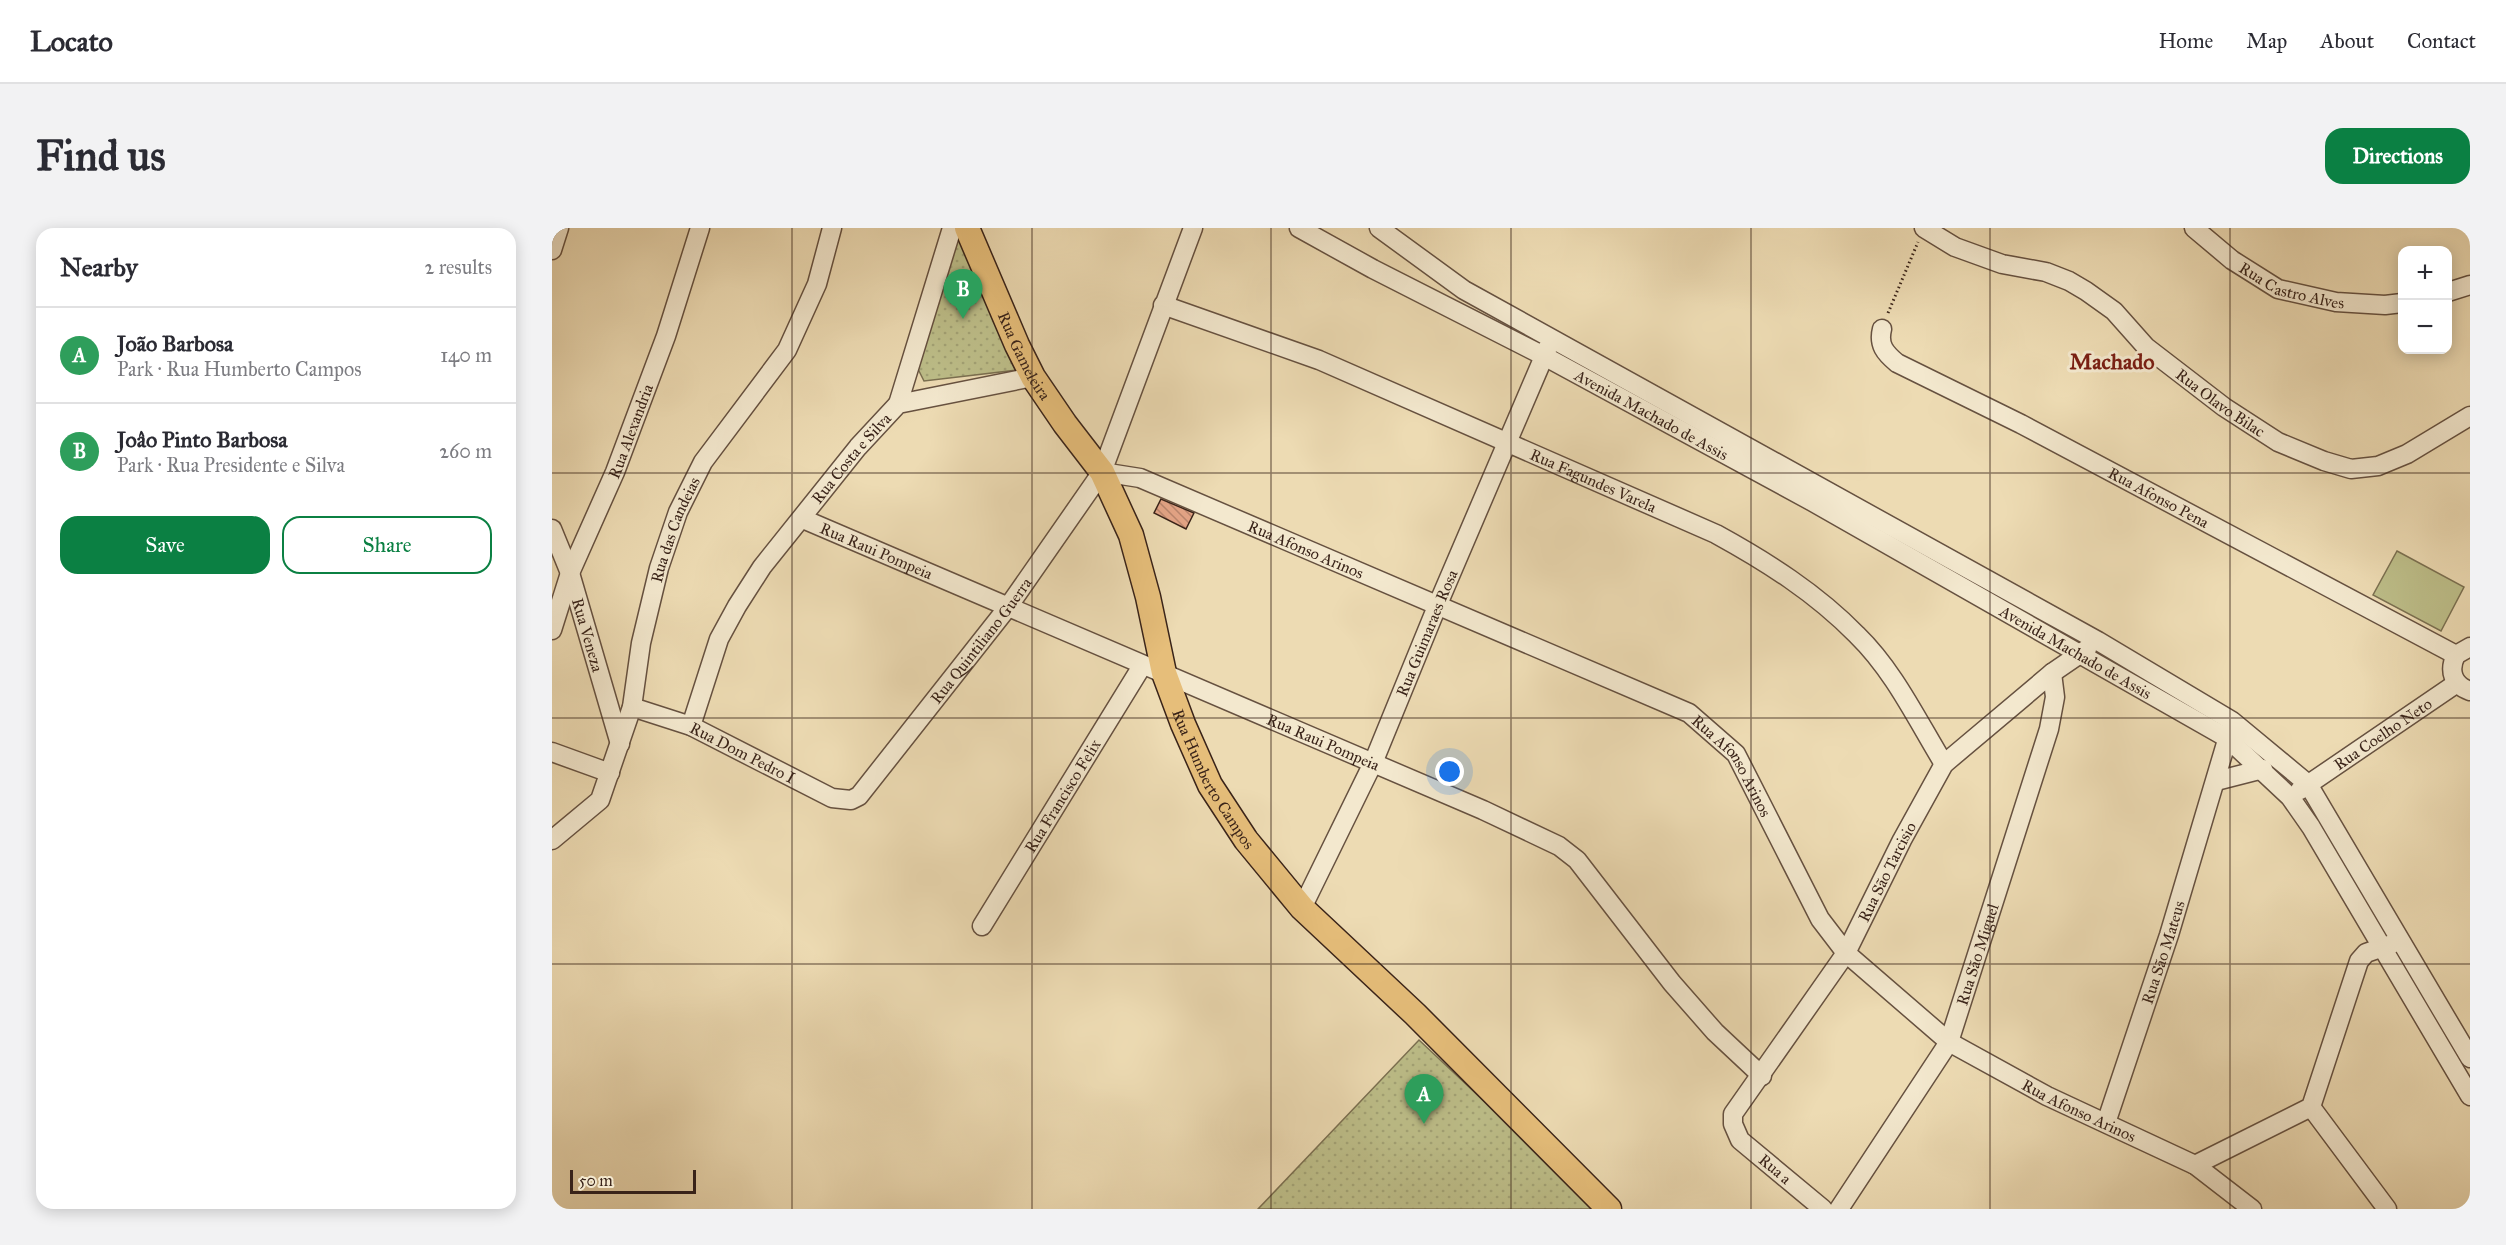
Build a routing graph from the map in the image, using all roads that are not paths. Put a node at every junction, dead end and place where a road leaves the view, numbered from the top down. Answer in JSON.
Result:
{"nodes":[{"id":1,"x":559,"y":228,"type":"edge"},
{"id":2,"x":700,"y":228,"type":"edge"},
{"id":3,"x":832,"y":228,"type":"edge"},
{"id":4,"x":952,"y":228,"type":"edge"},
{"id":5,"x":967,"y":228,"type":"edge"},
{"id":6,"x":1193,"y":228,"type":"edge"},
{"id":7,"x":1299,"y":228,"type":"edge"},
{"id":8,"x":1379,"y":228,"type":"edge"},
{"id":9,"x":1924,"y":228,"type":"edge"},
{"id":10,"x":2194,"y":228,"type":"edge"},
{"id":11,"x":552,"y":250,"type":"edge"},
{"id":12,"x":2470,"y":285,"type":"edge"},
{"id":13,"x":2452,"y":291,"type":"edge"},
{"id":14,"x":2398,"y":304,"type":"edge"},
{"id":15,"x":1164,"y":305,"type":"junction"},
{"id":16,"x":1882,"y":329,"type":"road end"},
{"id":17,"x":1548,"y":348,"type":"junction"},
{"id":18,"x":1033,"y":377,"type":"junction"},
{"id":19,"x":898,"y":404,"type":"junction"},
{"id":20,"x":2470,"y":416,"type":"edge"},
{"id":21,"x":1507,"y":442,"type":"junction"},
{"id":22,"x":1102,"y":472,"type":"junction"},
{"id":23,"x":803,"y":519,"type":"junction"},
{"id":24,"x":552,"y":529,"type":"edge"},
{"id":25,"x":570,"y":573,"type":"junction"},
{"id":26,"x":1438,"y":604,"type":"junction"},
{"id":27,"x":1008,"y":607,"type":"junction"},
{"id":28,"x":552,"y":630,"type":"edge"},
{"id":29,"x":2098,"y":641,"type":"junction"},
{"id":30,"x":2463,"y":651,"type":"edge"},
{"id":31,"x":2079,"y":654,"type":"junction"},
{"id":32,"x":1153,"y":669,"type":"junction"},
{"id":33,"x":2052,"y":673,"type":"junction"},
{"id":34,"x":2467,"y":689,"type":"edge"},
{"id":35,"x":632,"y":707,"type":"junction"},
{"id":36,"x":691,"y":726,"type":"junction"},
{"id":37,"x":2230,"y":730,"type":"junction"},
{"id":38,"x":620,"y":744,"type":"junction"},
{"id":39,"x":552,"y":752,"type":"edge"},
{"id":40,"x":1373,"y":763,"type":"junction"},
{"id":41,"x":1944,"y":764,"type":"junction"},
{"id":42,"x":2263,"y":769,"type":"junction"},
{"id":43,"x":610,"y":773,"type":"junction"},
{"id":44,"x":2216,"y":782,"type":"junction"},
{"id":45,"x":2308,"y":784,"type":"junction"},
{"id":46,"x":2290,"y":797,"type":"junction"},
{"id":47,"x":850,"y":800,"type":"joint"},
{"id":48,"x":552,"y":840,"type":"edge"},
{"id":49,"x":1302,"y":908,"type":"junction"},
{"id":50,"x":982,"y":926,"type":"dead end"},
{"id":51,"x":2403,"y":942,"type":"junction"},
{"id":52,"x":2382,"y":946,"type":"junction"},
{"id":53,"x":1846,"y":953,"type":"junction"},
{"id":54,"x":1948,"y":1042,"type":"junction"},
{"id":55,"x":2470,"y":1058,"type":"edge"},
{"id":56,"x":1762,"y":1076,"type":"junction"},
{"id":57,"x":2470,"y":1096,"type":"edge"},
{"id":58,"x":2311,"y":1107,"type":"junction"},
{"id":59,"x":2106,"y":1123,"type":"junction"},
{"id":60,"x":1733,"y":1124,"type":"joint"},
{"id":61,"x":2195,"y":1165,"type":"junction"},
{"id":62,"x":1609,"y":1209,"type":"edge"},
{"id":63,"x":1823,"y":1209,"type":"edge"},
{"id":64,"x":1839,"y":1209,"type":"edge"},
{"id":65,"x":2252,"y":1209,"type":"edge"},
{"id":66,"x":2387,"y":1209,"type":"edge"}],
"edges":[{"from":1,"to":11,"type":"street"},
{"from":2,"to":25,"type":"street","name":"Rua Alexandria"},
{"from":3,"to":35,"type":"street","name":"Rua das Candeias"},
{"from":4,"to":19,"type":"street"},
{"from":5,"to":18,"type":"main road","name":"Rua Gameleira"},
{"from":6,"to":15,"type":"street"},
{"from":7,"to":17,"type":"street","name":"Avenida Machado de Assis"},
{"from":8,"to":17,"type":"street","name":"Avenida Machado de Assis"},
{"from":9,"to":20,"type":"street","name":"Rua Olavo Bilac"},
{"from":10,"to":14,"type":"street","name":"Rua Castro Alves"},
{"from":12,"to":13,"type":"street"},
{"from":15,"to":21,"type":"street","name":"Rua Fagundes Varela"},
{"from":15,"to":22,"type":"street"},
{"from":16,"to":30,"type":"street","name":"Rua Afonso Pena"},
{"from":17,"to":21,"type":"street","name":"Rua Guimaraes Rosa"},
{"from":17,"to":29,"type":"street","name":"Avenida Machado de Assis"},
{"from":17,"to":31,"type":"street","name":"Avenida Machado de Assis"},
{"from":18,"to":19,"type":"street","name":"Rua Costa e Silva"},
{"from":18,"to":22,"type":"main road","name":"Rua Gameleira"},
{"from":19,"to":23,"type":"street","name":"Rua Costa e Silva"},
{"from":21,"to":26,"type":"street","name":"Rua Guimaraes Rosa"},
{"from":21,"to":41,"type":"street","name":"Rua Fagundes Varela"},
{"from":22,"to":26,"type":"street","name":"Rua Afonso Arinos"},
{"from":22,"to":27,"type":"street","name":"Rua Quintiliano Guerra"},
{"from":22,"to":32,"type":"main road","name":"Rua Humberto Campos"},
{"from":23,"to":27,"type":"street","name":"Rua Raui Pompeia"},
{"from":23,"to":36,"type":"street","name":"Rua Costa e Silva"},
{"from":24,"to":25,"type":"street","name":"Rua Veneza"},
{"from":25,"to":28,"type":"street","name":"Rua Alexandria"},
{"from":25,"to":38,"type":"street","name":"Rua Veneza"},
{"from":26,"to":40,"type":"street","name":"Rua Guimaraes Rosa"},
{"from":26,"to":53,"type":"street","name":"Rua Afonso Arinos"},
{"from":27,"to":32,"type":"street","name":"Rua Raui Pompeia"},
{"from":27,"to":47,"type":"street","name":"Rua Quintiliano Guerra"},
{"from":29,"to":31,"type":"street","name":"Rua São Tarcisio"},
{"from":29,"to":37,"type":"street","name":"Avenida Machado de Assis"},
{"from":30,"to":34,"type":"street"},
{"from":31,"to":33,"type":"street","name":"Rua São Tarcisio"},
{"from":31,"to":37,"type":"street","name":"Avenida Machado de Assis"},
{"from":32,"to":40,"type":"street","name":"Rua Raui Pompeia"},
{"from":32,"to":49,"type":"main road","name":"Rua Humberto Campos"},
{"from":32,"to":50,"type":"street","name":"Rua Francisco Felix"},
{"from":33,"to":41,"type":"street","name":"Rua São Tarcisio"},
{"from":33,"to":54,"type":"street","name":"Rua São Miguel"},
{"from":34,"to":45,"type":"street","name":"Rua Coelho Neto"},
{"from":35,"to":36,"type":"street","name":"Rua Dom Pedro I"},
{"from":35,"to":38,"type":"street","name":"Rua das Candeias"},
{"from":36,"to":47,"type":"street","name":"Rua Dom Pedro I"},
{"from":37,"to":42,"type":"street","name":"Avenida Machado de Assis"},
{"from":37,"to":44,"type":"street","name":"Rua São Mateus"},
{"from":37,"to":45,"type":"street","name":"Avenida Machado de Assis"},
{"from":38,"to":43,"type":"street","name":"Rua das Candeias"},
{"from":39,"to":43,"type":"street"},
{"from":40,"to":49,"type":"street","name":"Rua Guimaraes Rosa"},
{"from":40,"to":56,"type":"street","name":"Rua Raui Pompeia"},
{"from":41,"to":53,"type":"street","name":"Rua São Tarcisio"},
{"from":42,"to":44,"type":"street"},
{"from":42,"to":46,"type":"street","name":"Avenida Machado de Assis"},
{"from":43,"to":48,"type":"street","name":"Rua das Candeias"},
{"from":44,"to":59,"type":"street","name":"Rua São Mateus"},
{"from":45,"to":46,"type":"street","name":"Rua Coelho Neto"},
{"from":45,"to":51,"type":"street","name":"Avenida Machado de Assis"},
{"from":46,"to":52,"type":"street","name":"Avenida Machado de Assis"},
{"from":49,"to":62,"type":"main road","name":"Rua Humberto Campos"},
{"from":51,"to":52,"type":"street"},
{"from":51,"to":55,"type":"street","name":"Avenida Machado de Assis"},
{"from":52,"to":57,"type":"street","name":"Avenida Machado de Assis"},
{"from":52,"to":58,"type":"street"},
{"from":53,"to":54,"type":"street","name":"Rua Afonso Arinos"},
{"from":53,"to":56,"type":"street","name":"Rua São Tarcisio"},
{"from":54,"to":59,"type":"street","name":"Rua Afonso Arinos"},
{"from":54,"to":64,"type":"street","name":"Rua São Miguel"},
{"from":56,"to":60,"type":"street","name":"Rua São Tarcisio"},
{"from":58,"to":61,"type":"street"},
{"from":58,"to":66,"type":"street"},
{"from":59,"to":61,"type":"street","name":"Rua Afonso Arinos"},
{"from":60,"to":63,"type":"street","name":"Rua a"},
{"from":61,"to":65,"type":"street","name":"Rua Afonso Arinos"}]}
